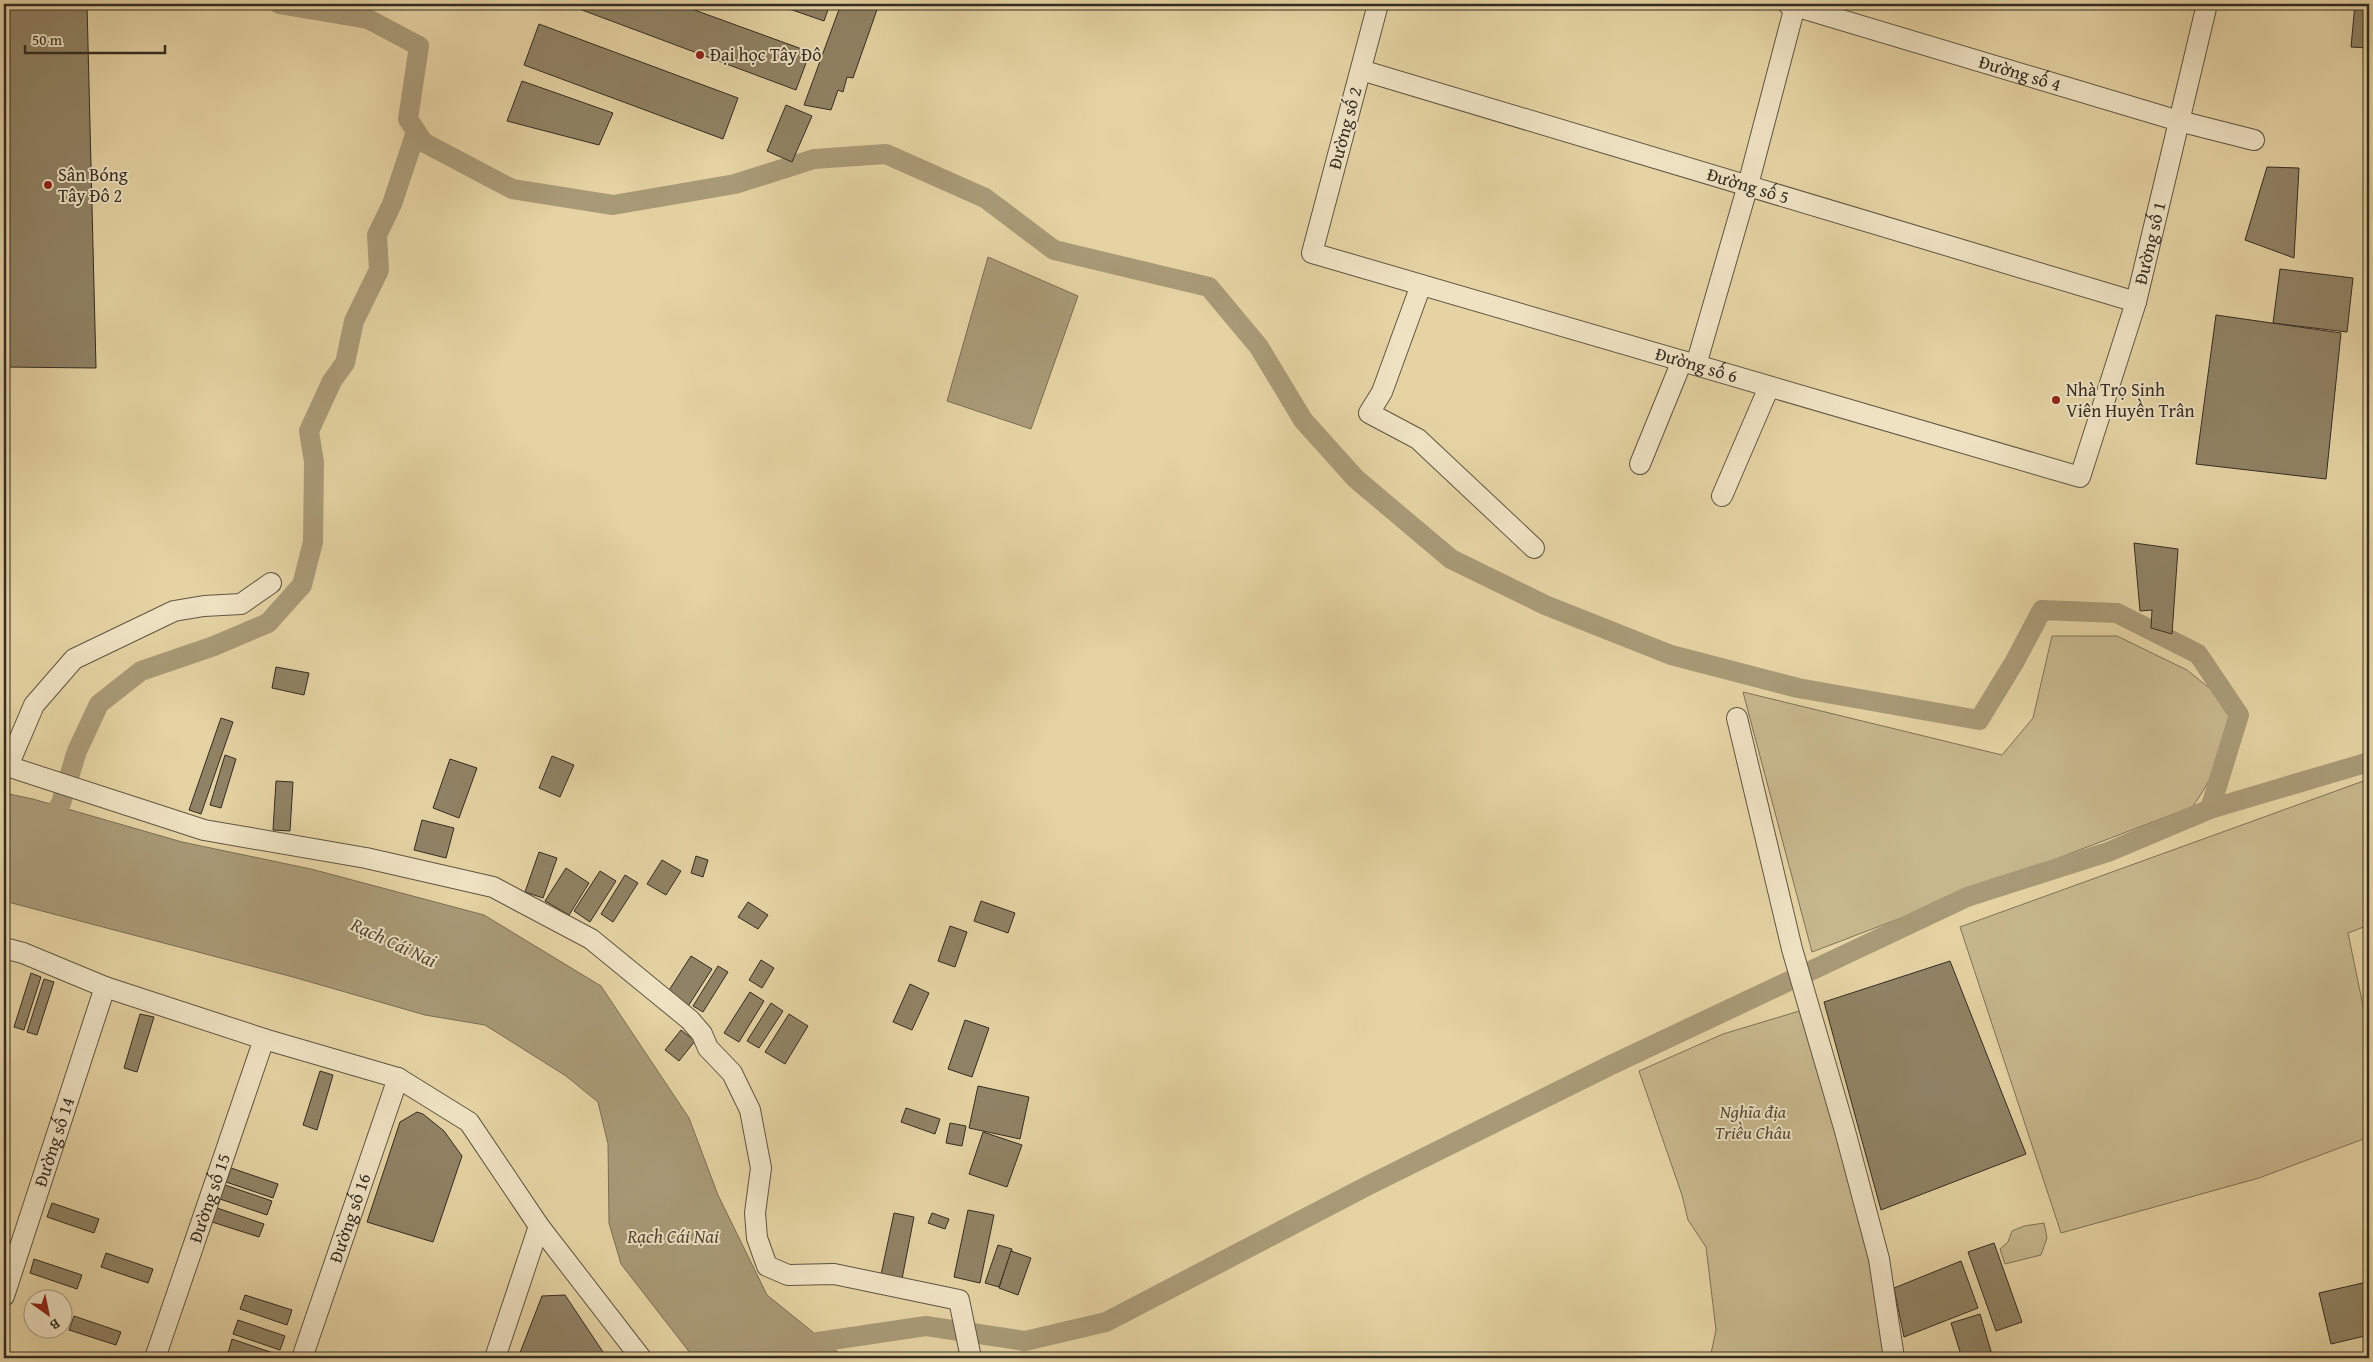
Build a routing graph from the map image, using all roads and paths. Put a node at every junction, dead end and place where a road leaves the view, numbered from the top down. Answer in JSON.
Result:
{"nodes":[{"id":1,"x":1378,"y":4,"type":"edge"},
{"id":2,"x":2207,"y":4,"type":"edge"},
{"id":3,"x":1792,"y":5,"type":"edge"},
{"id":4,"x":1361,"y":70,"type":"junction"},
{"id":5,"x":2179,"y":121,"type":"junction"},
{"id":6,"x":2254,"y":140,"type":"dead end"},
{"id":7,"x":1748,"y":185,"type":"junction"},
{"id":8,"x":1312,"y":253,"type":"joint"},
{"id":9,"x":1421,"y":285,"type":"junction"},
{"id":10,"x":2136,"y":302,"type":"junction"},
{"id":11,"x":1689,"y":363,"type":"junction"},
{"id":12,"x":1769,"y":387,"type":"junction"},
{"id":13,"x":1640,"y":464,"type":"dead end"},
{"id":14,"x":2080,"y":478,"type":"joint"},
{"id":15,"x":1722,"y":496,"type":"dead end"},
{"id":16,"x":1534,"y":548,"type":"dead end"},
{"id":17,"x":271,"y":583,"type":"dead end"},
{"id":18,"x":1737,"y":718,"type":"dead end"},
{"id":19,"x":6,"y":766,"type":"edge"},
{"id":20,"x":4,"y":948,"type":"edge"},
{"id":21,"x":105,"y":987,"type":"junction"},
{"id":22,"x":264,"y":1039,"type":"junction"},
{"id":23,"x":398,"y":1078,"type":"junction"},
{"id":24,"x":539,"y":1226,"type":"junction"},
{"id":25,"x":4,"y":1296,"type":"edge"},
{"id":26,"x":156,"y":1358,"type":"edge"},
{"id":27,"x":302,"y":1358,"type":"edge"},
{"id":28,"x":495,"y":1358,"type":"edge"},
{"id":29,"x":641,"y":1358,"type":"edge"},
{"id":30,"x":971,"y":1358,"type":"edge"},
{"id":31,"x":1894,"y":1358,"type":"edge"}],
"edges":[{"from":1,"to":4,"type":"street","name":"Đường số 2"},
{"from":2,"to":5,"type":"street","name":"Đường số 1"},
{"from":3,"to":5,"type":"street","name":"Đường số 4"},
{"from":3,"to":7,"type":"street"},
{"from":4,"to":7,"type":"street","name":"Đường số 5"},
{"from":4,"to":8,"type":"street","name":"Đường số 2"},
{"from":5,"to":6,"type":"street","name":"Đường số 4"},
{"from":5,"to":10,"type":"street","name":"Đường số 1"},
{"from":7,"to":10,"type":"street","name":"Đường số 5"},
{"from":7,"to":11,"type":"street"},
{"from":8,"to":9,"type":"street","name":"Đường số 6"},
{"from":9,"to":11,"type":"street","name":"Đường số 6"},
{"from":9,"to":16,"type":"street"},
{"from":10,"to":14,"type":"street","name":"Đường số 1"},
{"from":11,"to":12,"type":"street","name":"Đường số 6"},
{"from":11,"to":13,"type":"street"},
{"from":12,"to":14,"type":"street","name":"Đường số 6"},
{"from":12,"to":15,"type":"street"},
{"from":17,"to":19,"type":"street"},
{"from":18,"to":31,"type":"street"},
{"from":19,"to":30,"type":"street"},
{"from":20,"to":21,"type":"street"},
{"from":21,"to":22,"type":"street"},
{"from":21,"to":25,"type":"street","name":"Đường số 14"},
{"from":22,"to":23,"type":"street"},
{"from":22,"to":26,"type":"street","name":"Đường số 15"},
{"from":23,"to":24,"type":"street"},
{"from":23,"to":27,"type":"street","name":"Đường số 16"},
{"from":24,"to":28,"type":"street"},
{"from":24,"to":29,"type":"street"}]}
